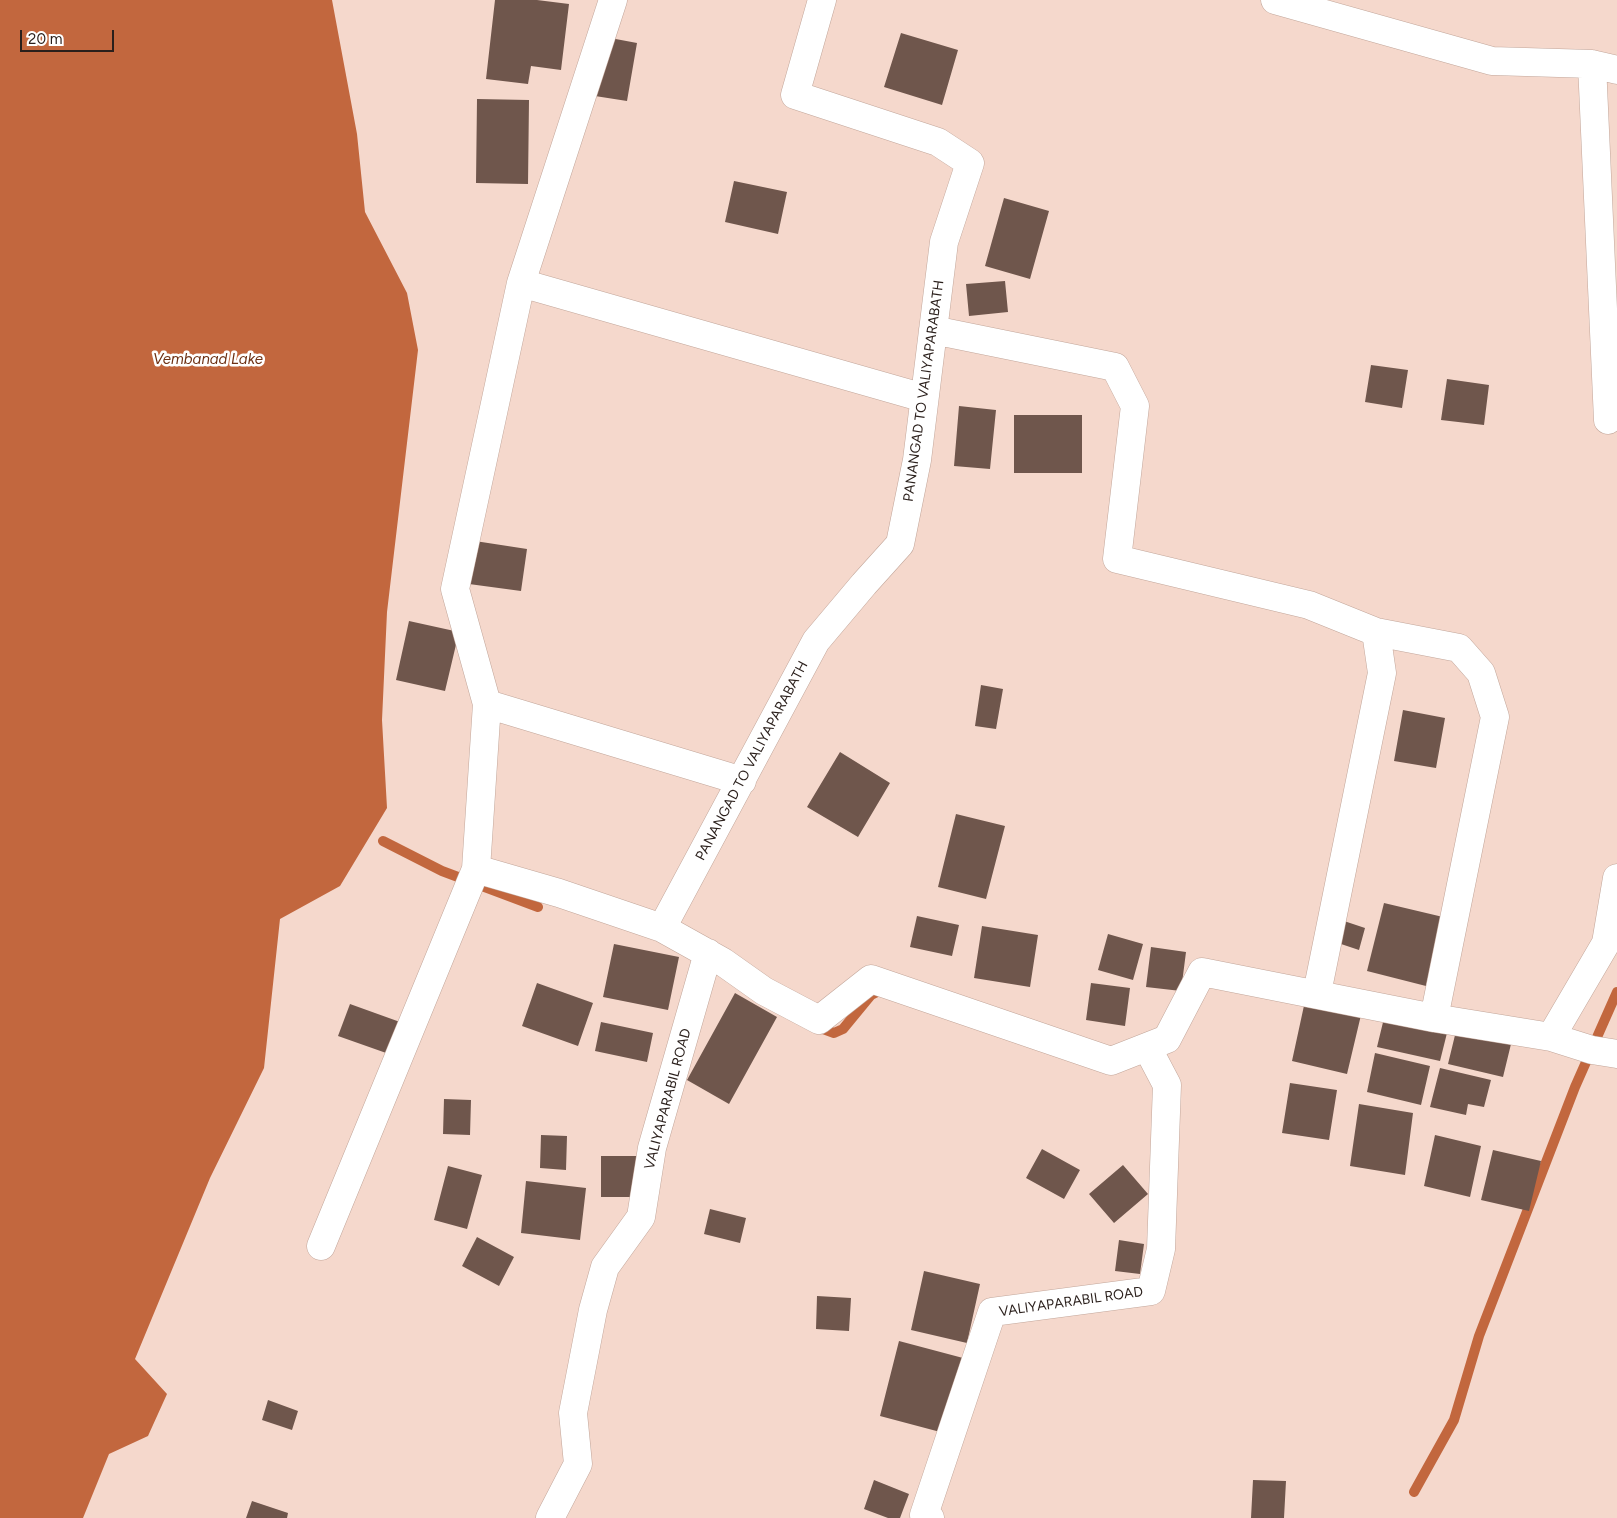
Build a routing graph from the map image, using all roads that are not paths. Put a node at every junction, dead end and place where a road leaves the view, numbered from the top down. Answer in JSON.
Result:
{"nodes":[{"id":1,"x":613,"y":0,"type":"edge"},
{"id":2,"x":822,"y":0,"type":"edge"},
{"id":3,"x":1275,"y":0,"type":"edge"},
{"id":4,"x":1605,"y":67,"type":"edge"},
{"id":5,"x":521,"y":282,"type":"junction"},
{"id":6,"x":932,"y":330,"type":"junction"},
{"id":7,"x":924,"y":398,"type":"junction"},
{"id":8,"x":1608,"y":420,"type":"dead end"},
{"id":9,"x":1376,"y":632,"type":"junction"},
{"id":10,"x":487,"y":704,"type":"junction"},
{"id":11,"x":742,"y":781,"type":"junction"},
{"id":12,"x":476,"y":869,"type":"junction"},
{"id":13,"x":1617,"y":878,"type":"edge"},
{"id":14,"x":662,"y":928,"type":"junction"},
{"id":15,"x":708,"y":953,"type":"junction"},
{"id":16,"x":1318,"y":993,"type":"junction"},
{"id":17,"x":1434,"y":1018,"type":"junction"},
{"id":18,"x":1551,"y":1037,"type":"junction"},
{"id":19,"x":1147,"y":1047,"type":"junction"},
{"id":20,"x":1617,"y":1054,"type":"edge"},
{"id":21,"x":321,"y":1246,"type":"dead end"},
{"id":22,"x":550,"y":1518,"type":"edge"},
{"id":23,"x":930,"y":1518,"type":"edge"}],
"edges":[{"from":1,"to":5,"type":"street"},
{"from":2,"to":6,"type":"street","name":"PANANGAD TO VALIYAPARABATH"},
{"from":3,"to":4,"type":"street"},
{"from":4,"to":8,"type":"street"},
{"from":5,"to":7,"type":"street"},
{"from":5,"to":10,"type":"street"},
{"from":6,"to":7,"type":"street","name":"PANANGAD TO VALIYAPARABATH"},
{"from":6,"to":9,"type":"street"},
{"from":7,"to":11,"type":"street","name":"PANANGAD TO VALIYAPARABATH"},
{"from":9,"to":16,"type":"street"},
{"from":9,"to":17,"type":"street"},
{"from":10,"to":11,"type":"street"},
{"from":10,"to":12,"type":"street"},
{"from":11,"to":14,"type":"street","name":"PANANGAD TO VALIYAPARABATH"},
{"from":12,"to":14,"type":"street"},
{"from":12,"to":21,"type":"street"},
{"from":13,"to":18,"type":"street"},
{"from":14,"to":15,"type":"street"},
{"from":15,"to":19,"type":"street"},
{"from":15,"to":22,"type":"street","name":"VALIYAPARABIL ROAD"},
{"from":16,"to":17,"type":"street"},
{"from":16,"to":19,"type":"street"},
{"from":17,"to":18,"type":"street"},
{"from":18,"to":20,"type":"street"},
{"from":19,"to":23,"type":"street","name":"VALIYAPARABIL ROAD"}]}
